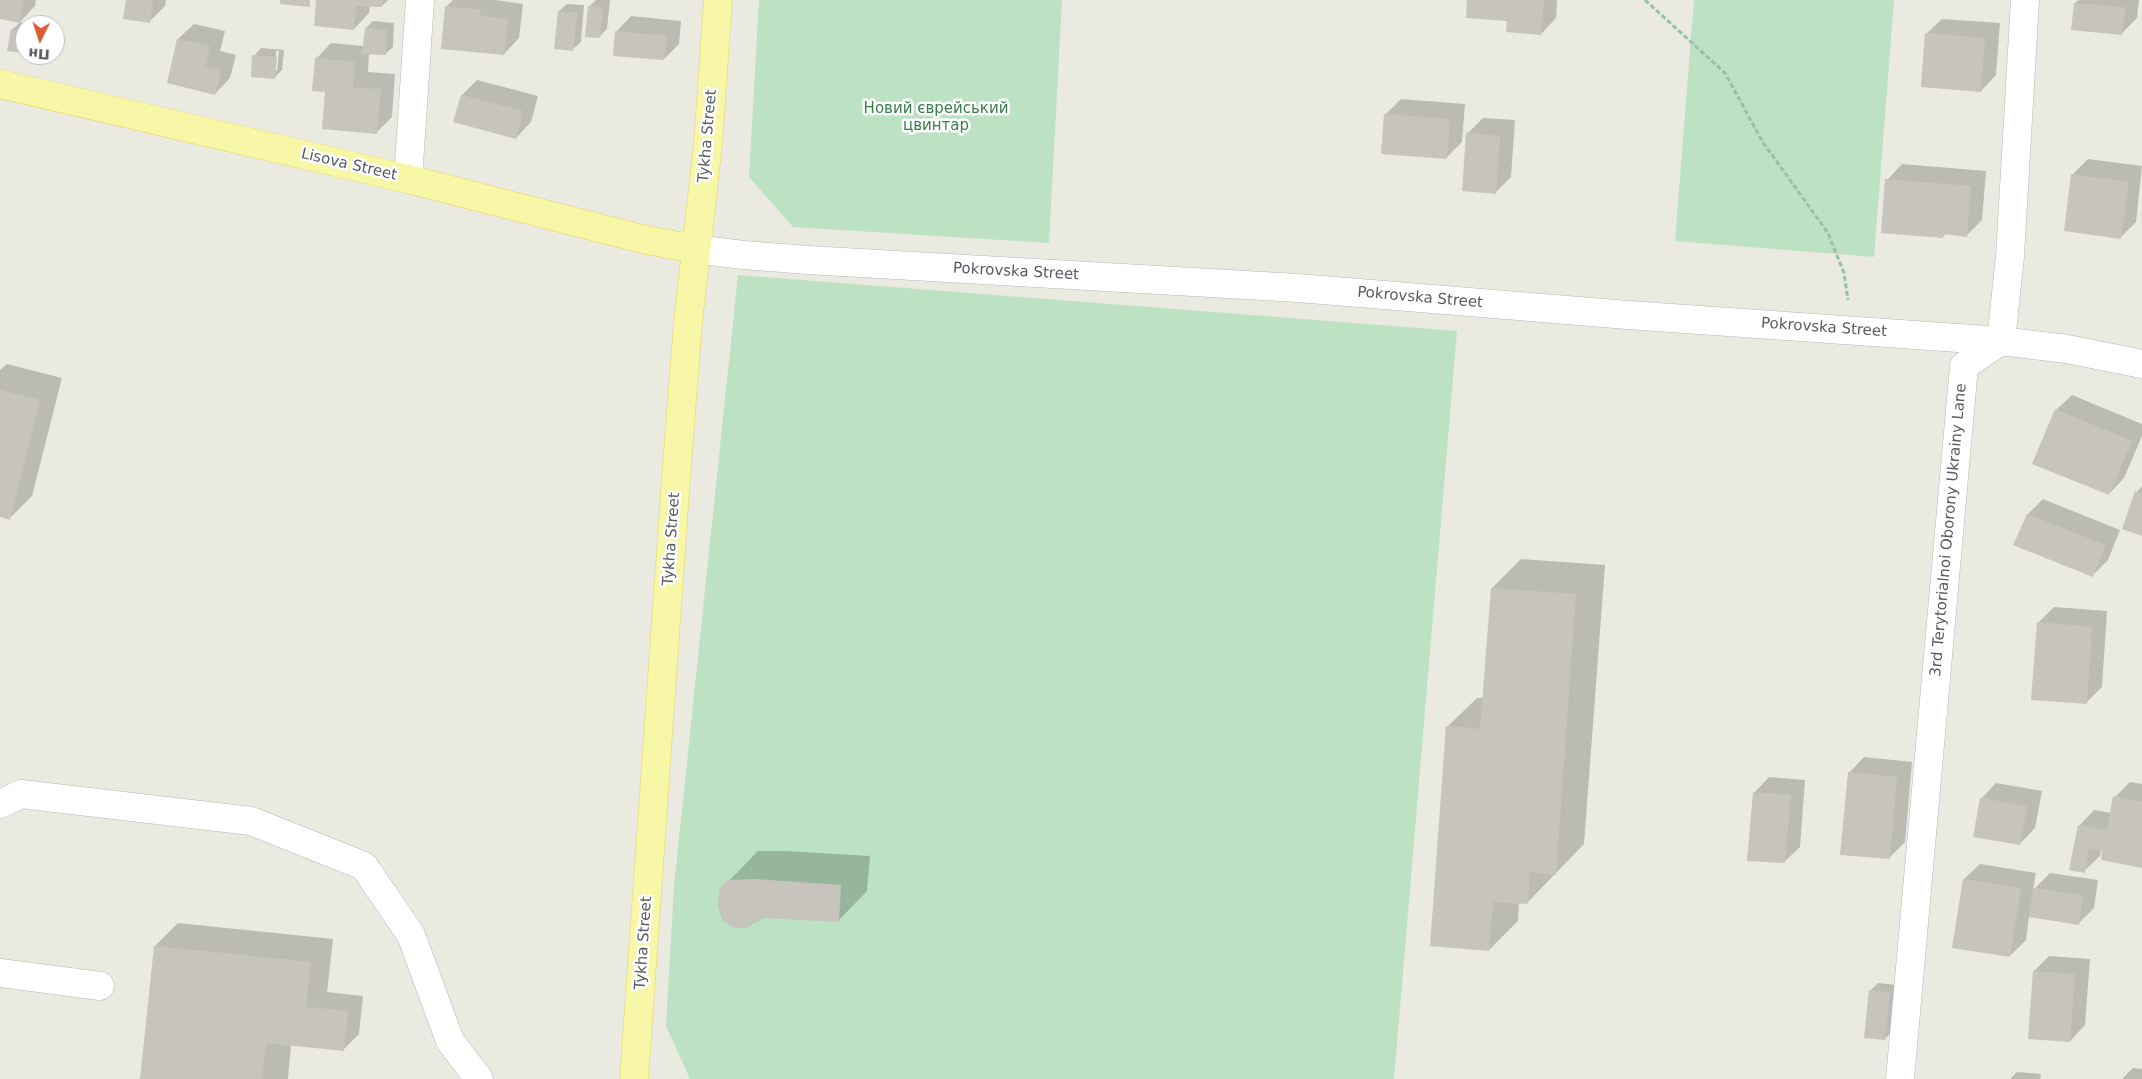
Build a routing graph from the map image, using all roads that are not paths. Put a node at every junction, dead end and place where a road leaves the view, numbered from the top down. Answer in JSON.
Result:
{"nodes":[{"id":1,"x":420,"y":0,"type":"edge"},
{"id":2,"x":718,"y":0,"type":"edge"},
{"id":3,"x":2025,"y":0,"type":"edge"},
{"id":4,"x":0,"y":84,"type":"edge"},
{"id":5,"x":408,"y":179,"type":"junction"},
{"id":6,"x":696,"y":249,"type":"junction"},
{"id":7,"x":2001,"y":341,"type":"junction"},
{"id":8,"x":2142,"y":364,"type":"edge"},
{"id":9,"x":0,"y":804,"type":"edge"},
{"id":10,"x":0,"y":973,"type":"edge"},
{"id":11,"x":100,"y":986,"type":"dead end"},
{"id":12,"x":479,"y":1079,"type":"edge"},
{"id":13,"x":634,"y":1079,"type":"edge"},
{"id":14,"x":1900,"y":1079,"type":"edge"}],
"edges":[{"from":1,"to":5,"type":"street"},
{"from":2,"to":6,"type":"main road","name":"Tykha Street"},
{"from":3,"to":7,"type":"street"},
{"from":4,"to":5,"type":"main road","name":"Lisova Street"},
{"from":5,"to":6,"type":"main road","name":"Lisova Street"},
{"from":6,"to":7,"type":"street","name":"Pokrovska Street"},
{"from":6,"to":13,"type":"main road","name":"Tykha Street"},
{"from":7,"to":8,"type":"street","name":"Pokrovska Street"},
{"from":7,"to":14,"type":"street","name":"3rd Terytorialnoi Oborony Ukrainy Lane"},
{"from":9,"to":12,"type":"street"},
{"from":10,"to":11,"type":"street"}]}
